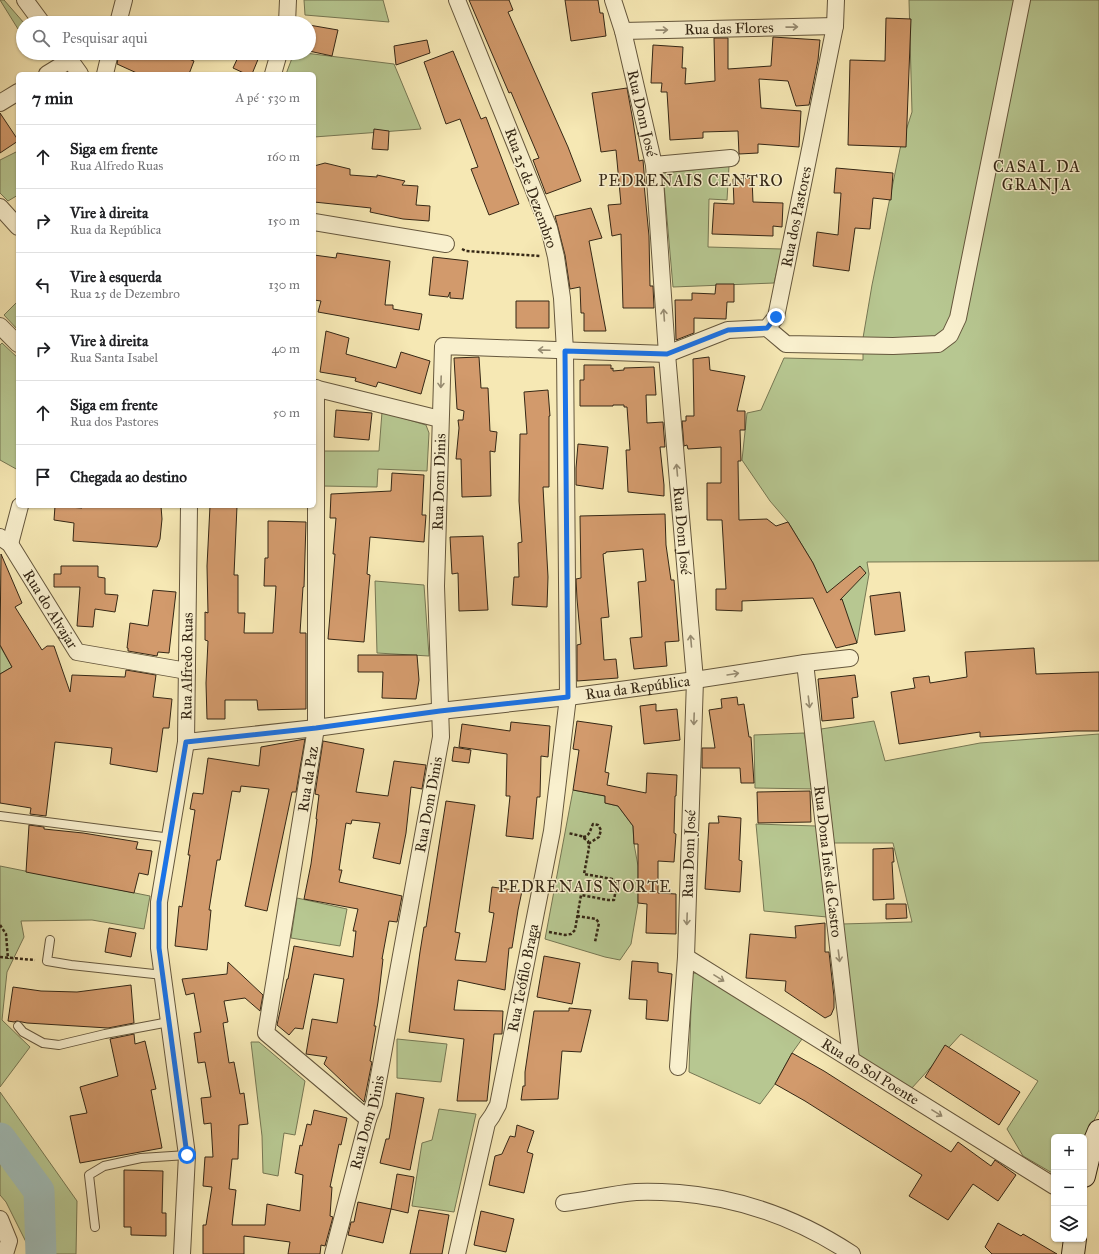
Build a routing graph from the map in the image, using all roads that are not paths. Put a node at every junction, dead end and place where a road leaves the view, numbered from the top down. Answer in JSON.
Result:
{"nodes":[{"id":1,"x":25,"y":0,"type":"edge"},
{"id":2,"x":124,"y":0,"type":"edge"},
{"id":3,"x":288,"y":0,"type":"edge"},
{"id":4,"x":457,"y":0,"type":"edge"},
{"id":5,"x":613,"y":0,"type":"edge"},
{"id":6,"x":836,"y":0,"type":"edge"},
{"id":7,"x":1022,"y":0,"type":"edge"},
{"id":8,"x":37,"y":16,"type":"edge"},
{"id":9,"x":120,"y":16,"type":"edge"},
{"id":10,"x":287,"y":16,"type":"edge"},
{"id":11,"x":835,"y":26,"type":"junction"},
{"id":12,"x":623,"y":31,"type":"junction"},
{"id":13,"x":63,"y":60,"type":"edge"},
{"id":14,"x":70,"y":60,"type":"edge"},
{"id":15,"x":108,"y":60,"type":"edge"},
{"id":16,"x":277,"y":60,"type":"edge"},
{"id":17,"x":49,"y":72,"type":"edge"},
{"id":18,"x":79,"y":72,"type":"edge"},
{"id":19,"x":105,"y":72,"type":"edge"},
{"id":20,"x":274,"y":72,"type":"edge"},
{"id":21,"x":16,"y":93,"type":"edge"},
{"id":22,"x":0,"y":103,"type":"edge"},
{"id":23,"x":731,"y":158,"type":"dead end"},
{"id":24,"x":654,"y":165,"type":"junction"},
{"id":25,"x":0,"y":207,"type":"edge"},
{"id":26,"x":316,"y":222,"type":"edge"},
{"id":27,"x":16,"y":225,"type":"edge"},
{"id":28,"x":446,"y":244,"type":"road end"},
{"id":29,"x":0,"y":326,"type":"edge"},
{"id":30,"x":767,"y":328,"type":"junction"},
{"id":31,"x":16,"y":342,"type":"edge"},
{"id":32,"x":565,"y":351,"type":"junction"},
{"id":33,"x":667,"y":354,"type":"junction"},
{"id":34,"x":316,"y":388,"type":"edge"},
{"id":35,"x":440,"y":419,"type":"junction"},
{"id":36,"x":19,"y":508,"type":"edge"},
{"id":37,"x":190,"y":508,"type":"edge"},
{"id":38,"x":315,"y":508,"type":"edge"},
{"id":39,"x":5,"y":541,"type":"edge"},
{"id":40,"x":850,"y":658,"type":"dead end"},
{"id":41,"x":805,"y":663,"type":"junction"},
{"id":42,"x":187,"y":671,"type":"junction"},
{"id":43,"x":695,"y":680,"type":"junction"},
{"id":44,"x":568,"y":697,"type":"junction"},
{"id":45,"x":440,"y":711,"type":"junction"},
{"id":46,"x":316,"y":728,"type":"junction"},
{"id":47,"x":186,"y":742,"type":"junction"},
{"id":48,"x":0,"y":816,"type":"edge"},
{"id":49,"x":170,"y":838,"type":"junction"},
{"id":50,"x":50,"y":940,"type":"dead end"},
{"id":51,"x":686,"y":957,"type":"junction"},
{"id":52,"x":163,"y":974,"type":"junction"},
{"id":53,"x":169,"y":1022,"type":"junction"},
{"id":54,"x":18,"y":1026,"type":"dead end"},
{"id":55,"x":852,"y":1059,"type":"junction"},
{"id":56,"x":678,"y":1067,"type":"dead end"},
{"id":57,"x":368,"y":1119,"type":"junction"},
{"id":58,"x":187,"y":1155,"type":"junction"},
{"id":59,"x":1051,"y":1184,"type":"edge"},
{"id":60,"x":564,"y":1203,"type":"dead end"},
{"id":61,"x":0,"y":1219,"type":"edge"},
{"id":62,"x":95,"y":1227,"type":"dead end"},
{"id":63,"x":1074,"y":1242,"type":"edge"},
{"id":64,"x":4,"y":1254,"type":"edge"},
{"id":65,"x":182,"y":1254,"type":"edge"},
{"id":66,"x":333,"y":1254,"type":"edge"},
{"id":67,"x":457,"y":1254,"type":"edge"},
{"id":68,"x":852,"y":1254,"type":"edge"},
{"id":69,"x":1073,"y":1254,"type":"edge"}],
"edges":[{"from":1,"to":8,"type":"street"},
{"from":2,"to":9,"type":"street"},
{"from":3,"to":10,"type":"street"},
{"from":4,"to":32,"type":"street","name":"Rua 25 de Dezembro"},
{"from":5,"to":12,"type":"street","name":"Rua Dom José"},
{"from":6,"to":11,"type":"street","name":"Rua dos Pastores"},
{"from":7,"to":30,"type":"street"},
{"from":12,"to":11,"type":"street","name":"Rua das Flores","one_way":true},
{"from":11,"to":30,"type":"street","name":"Rua dos Pastores"},
{"from":12,"to":24,"type":"street","name":"Rua Dom José"},
{"from":13,"to":17,"type":"street"},
{"from":14,"to":18,"type":"street"},
{"from":15,"to":19,"type":"street"},
{"from":16,"to":20,"type":"street"},
{"from":21,"to":22,"type":"street"},
{"from":23,"to":24,"type":"street"},
{"from":33,"to":24,"type":"street","name":"Rua Dom José","one_way":true},
{"from":25,"to":27,"type":"street"},
{"from":26,"to":28,"type":"street"},
{"from":29,"to":31,"type":"street"},
{"from":30,"to":33,"type":"street"},
{"from":32,"to":33,"type":"street"},
{"from":32,"to":35,"type":"street","name":"Rua Dom Dinis","one_way":true},
{"from":32,"to":44,"type":"street","name":"Rua 25 de Dezembro"},
{"from":43,"to":33,"type":"street","name":"Rua Dom José","one_way":true},
{"from":34,"to":35,"type":"street"},
{"from":35,"to":45,"type":"street","name":"Rua Dom Dinis"},
{"from":36,"to":39,"type":"street"},
{"from":37,"to":42,"type":"street","name":"Rua Alfredo Ruas"},
{"from":38,"to":46,"type":"street","name":"Rua da Paz"},
{"from":39,"to":42,"type":"street","name":"Rua do Alvajar"},
{"from":40,"to":41,"type":"street","name":"Rua da República"},
{"from":43,"to":41,"type":"street","name":"Rua da República","one_way":true},
{"from":41,"to":55,"type":"street","name":"Rua Dona Inês de Castro","one_way":true},
{"from":42,"to":47,"type":"street","name":"Rua Alfredo Ruas"},
{"from":43,"to":44,"type":"street","name":"Rua da República"},
{"from":43,"to":51,"type":"street","name":"Rua Dom José","one_way":true},
{"from":44,"to":45,"type":"street","name":"Rua da República"},
{"from":44,"to":67,"type":"street","name":"Rua Teófilo Braga"},
{"from":45,"to":46,"type":"street","name":"Rua da República"},
{"from":45,"to":57,"type":"street","name":"Rua Dom Dinis"},
{"from":46,"to":47,"type":"street","name":"Rua da República"},
{"from":46,"to":57,"type":"street","name":"Rua da Paz"},
{"from":47,"to":49,"type":"street","name":"Rua Alfredo Ruas"},
{"from":48,"to":49,"type":"lane"},
{"from":49,"to":52,"type":"street","name":"Rua Alfredo Ruas"},
{"from":50,"to":52,"type":"lane"},
{"from":51,"to":55,"type":"street","name":"Rua do Sol Poente","one_way":true},
{"from":51,"to":56,"type":"street","name":"Rua Dom José"},
{"from":52,"to":53,"type":"street","name":"Rua Alfredo Ruas"},
{"from":53,"to":54,"type":"lane"},
{"from":53,"to":58,"type":"street","name":"Rua Alfredo Ruas"},
{"from":55,"to":59,"type":"street","name":"Rua do Sol Poente","one_way":true},
{"from":57,"to":66,"type":"street","name":"Rua Dom Dinis"},
{"from":58,"to":62,"type":"lane"},
{"from":58,"to":65,"type":"street","name":"Rua Alfredo Ruas"},
{"from":60,"to":68,"type":"street"},
{"from":61,"to":64,"type":"street"},
{"from":63,"to":69,"type":"street"}]}
